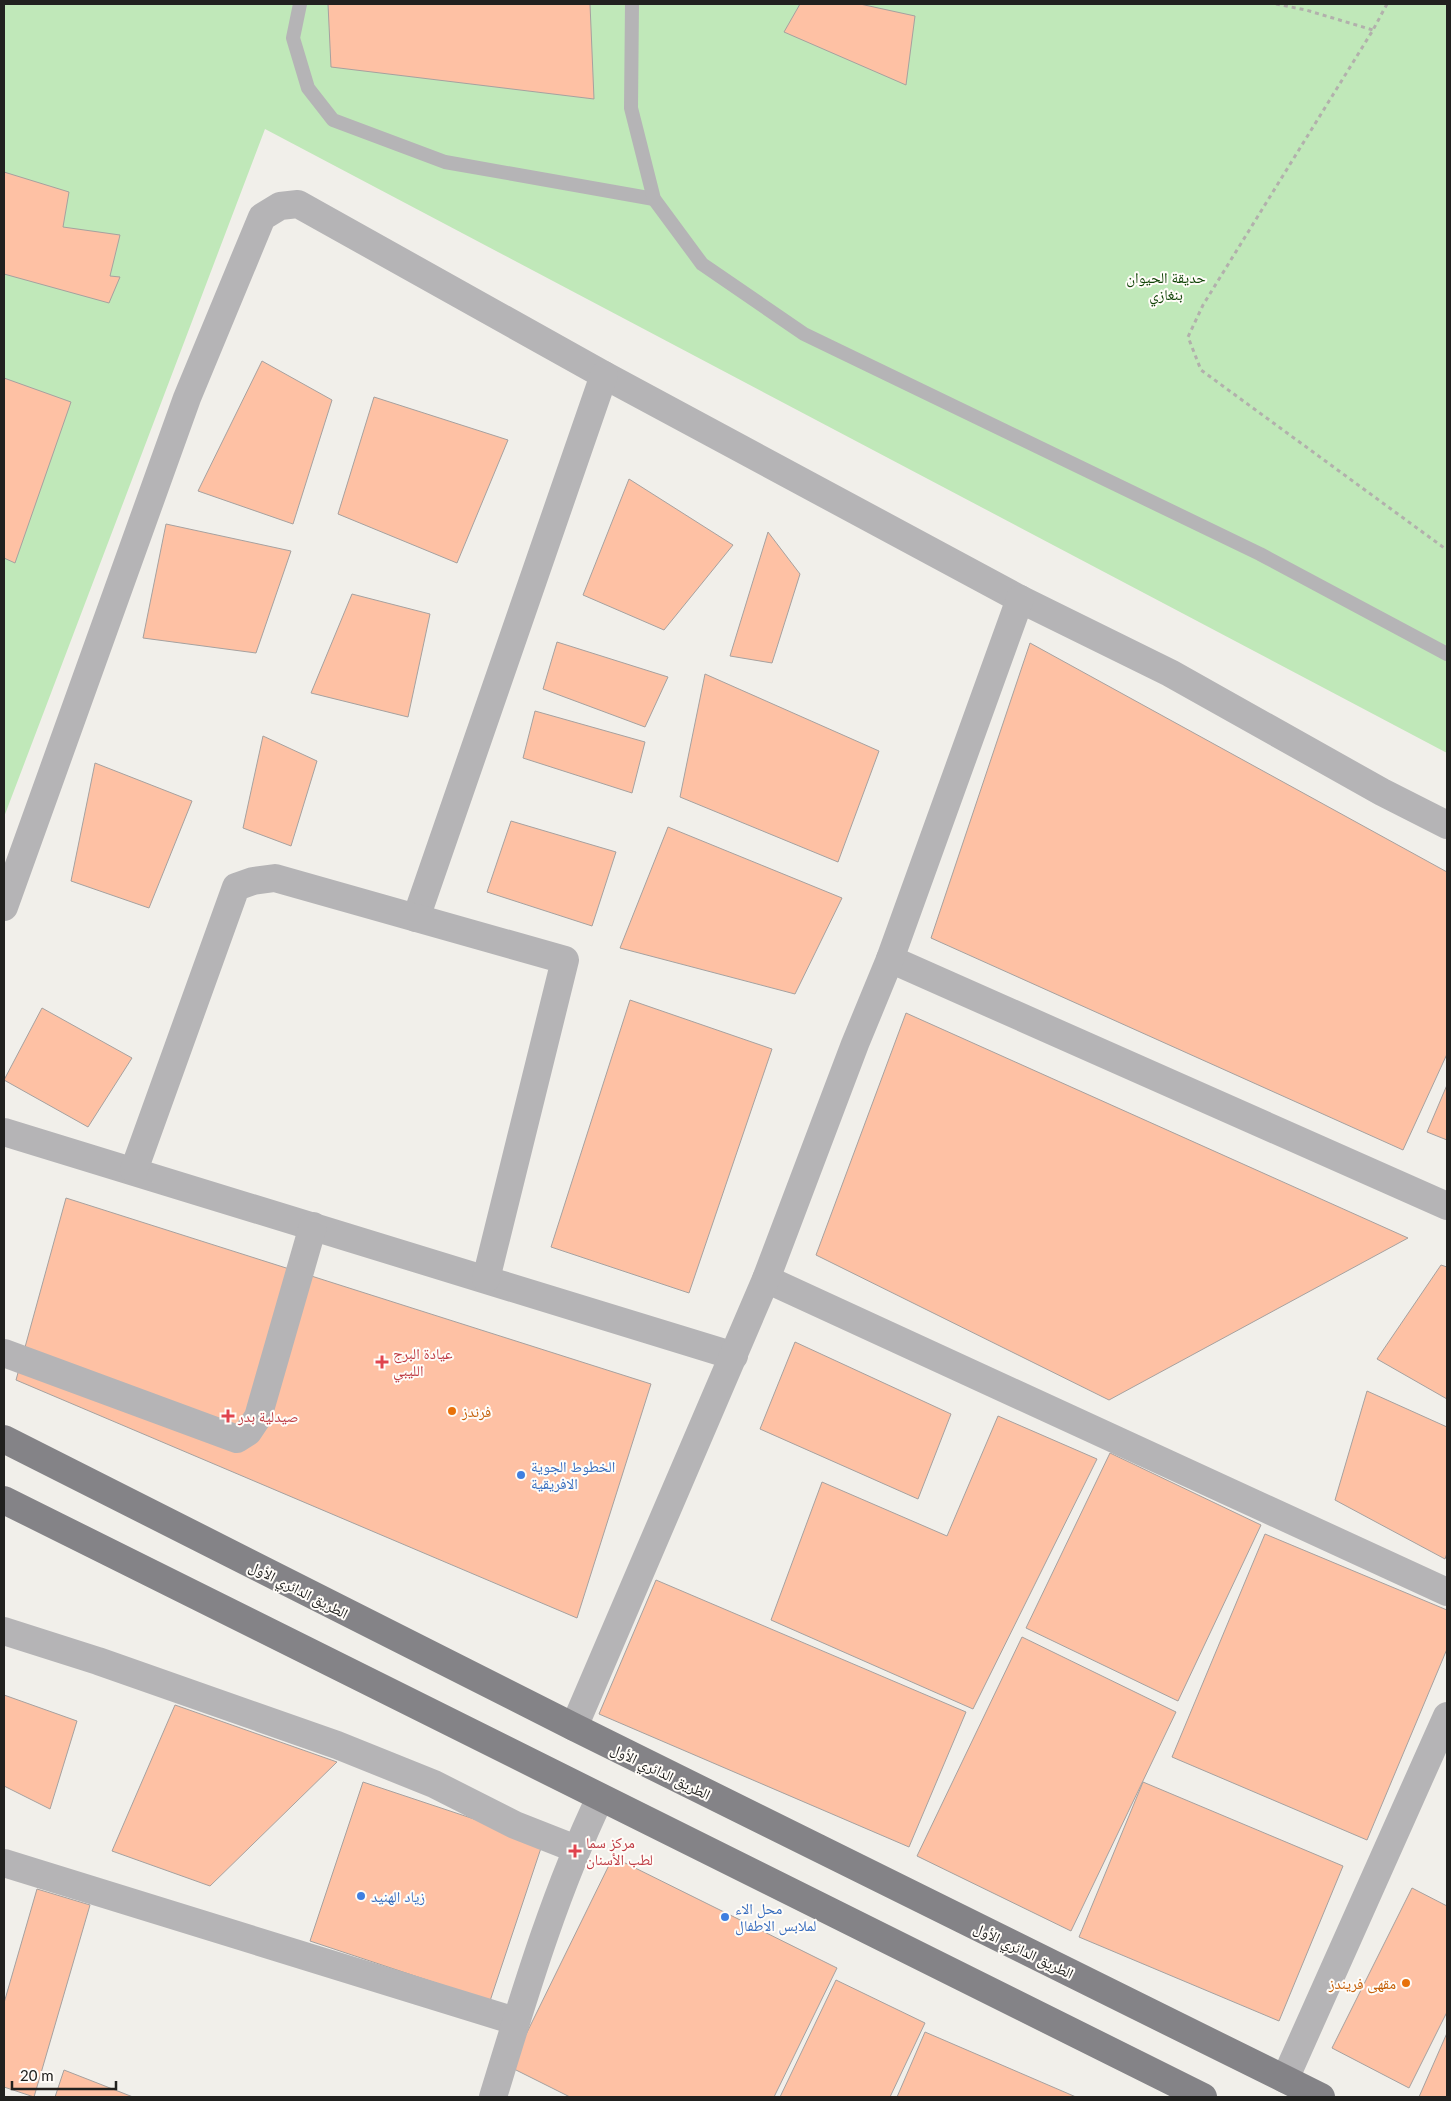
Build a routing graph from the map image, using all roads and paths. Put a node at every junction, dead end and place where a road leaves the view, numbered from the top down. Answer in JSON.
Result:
{"nodes":[{"id":1,"x":300,"y":4,"type":"edge"},
{"id":2,"x":632,"y":4,"type":"edge"},
{"id":3,"x":1276,"y":4,"type":"edge"},
{"id":4,"x":1387,"y":4,"type":"edge"},
{"id":5,"x":1374,"y":30,"type":"junction"},
{"id":6,"x":654,"y":199,"type":"junction"},
{"id":7,"x":604,"y":375,"type":"junction"},
{"id":8,"x":1447,"y":550,"type":"edge"},
{"id":9,"x":1020,"y":599,"type":"junction"},
{"id":10,"x":1447,"y":654,"type":"edge"},
{"id":11,"x":1447,"y":825,"type":"edge"},
{"id":12,"x":4,"y":907,"type":"edge"},
{"id":13,"x":416,"y":918,"type":"junction"},
{"id":14,"x":890,"y":959,"type":"junction"},
{"id":15,"x":4,"y":1132,"type":"edge"},
{"id":16,"x":134,"y":1170,"type":"junction"},
{"id":17,"x":1447,"y":1206,"type":"edge"},
{"id":18,"x":313,"y":1226,"type":"junction"},
{"id":19,"x":486,"y":1279,"type":"junction"},
{"id":20,"x":766,"y":1279,"type":"junction"},
{"id":21,"x":4,"y":1353,"type":"edge"},
{"id":22,"x":734,"y":1356,"type":"junction"},
{"id":23,"x":4,"y":1439,"type":"edge"},
{"id":24,"x":4,"y":1500,"type":"edge"},
{"id":25,"x":1447,"y":1592,"type":"edge"},
{"id":26,"x":4,"y":1631,"type":"edge"},
{"id":27,"x":1447,"y":1716,"type":"edge"},
{"id":28,"x":574,"y":1728,"type":"junction"},
{"id":29,"x":600,"y":1798,"type":"junction"},
{"id":30,"x":576,"y":1849,"type":"junction"},
{"id":31,"x":4,"y":1863,"type":"edge"},
{"id":32,"x":515,"y":2021,"type":"junction"},
{"id":33,"x":1285,"y":2079,"type":"junction"},
{"id":34,"x":501,"y":2094,"type":"edge"},
{"id":35,"x":1202,"y":2097,"type":"edge"},
{"id":36,"x":1321,"y":2097,"type":"edge"}],
"edges":[{"from":1,"to":6,"type":"lane"},
{"from":2,"to":6,"type":"lane"},
{"from":3,"to":5,"type":"path"},
{"from":4,"to":5,"type":"path"},
{"from":5,"to":8,"type":"path"},
{"from":6,"to":10,"type":"lane"},
{"from":7,"to":9,"type":"street"},
{"from":7,"to":12,"type":"street"},
{"from":7,"to":13,"type":"street"},
{"from":9,"to":11,"type":"street"},
{"from":9,"to":14,"type":"street"},
{"from":13,"to":16,"type":"street"},
{"from":13,"to":19,"type":"street"},
{"from":14,"to":17,"type":"street"},
{"from":14,"to":20,"type":"street"},
{"from":15,"to":16,"type":"street"},
{"from":16,"to":18,"type":"street"},
{"from":18,"to":19,"type":"street"},
{"from":18,"to":21,"type":"street"},
{"from":19,"to":22,"type":"street"},
{"from":20,"to":22,"type":"street"},
{"from":20,"to":25,"type":"street"},
{"from":22,"to":28,"type":"street"},
{"from":23,"to":28,"type":"main road","name":"الطريق الدائري الأول"},
{"from":24,"to":29,"type":"main road"},
{"from":26,"to":30,"type":"street"},
{"from":27,"to":33,"type":"street"},
{"from":28,"to":33,"type":"main road","name":"الطريق الدائري الأول"},
{"from":29,"to":30,"type":"street"},
{"from":29,"to":35,"type":"main road"},
{"from":30,"to":32,"type":"street"},
{"from":31,"to":32,"type":"street"},
{"from":32,"to":34,"type":"street"},
{"from":33,"to":36,"type":"main road","name":"الطريق الدائري الأول"}]}
